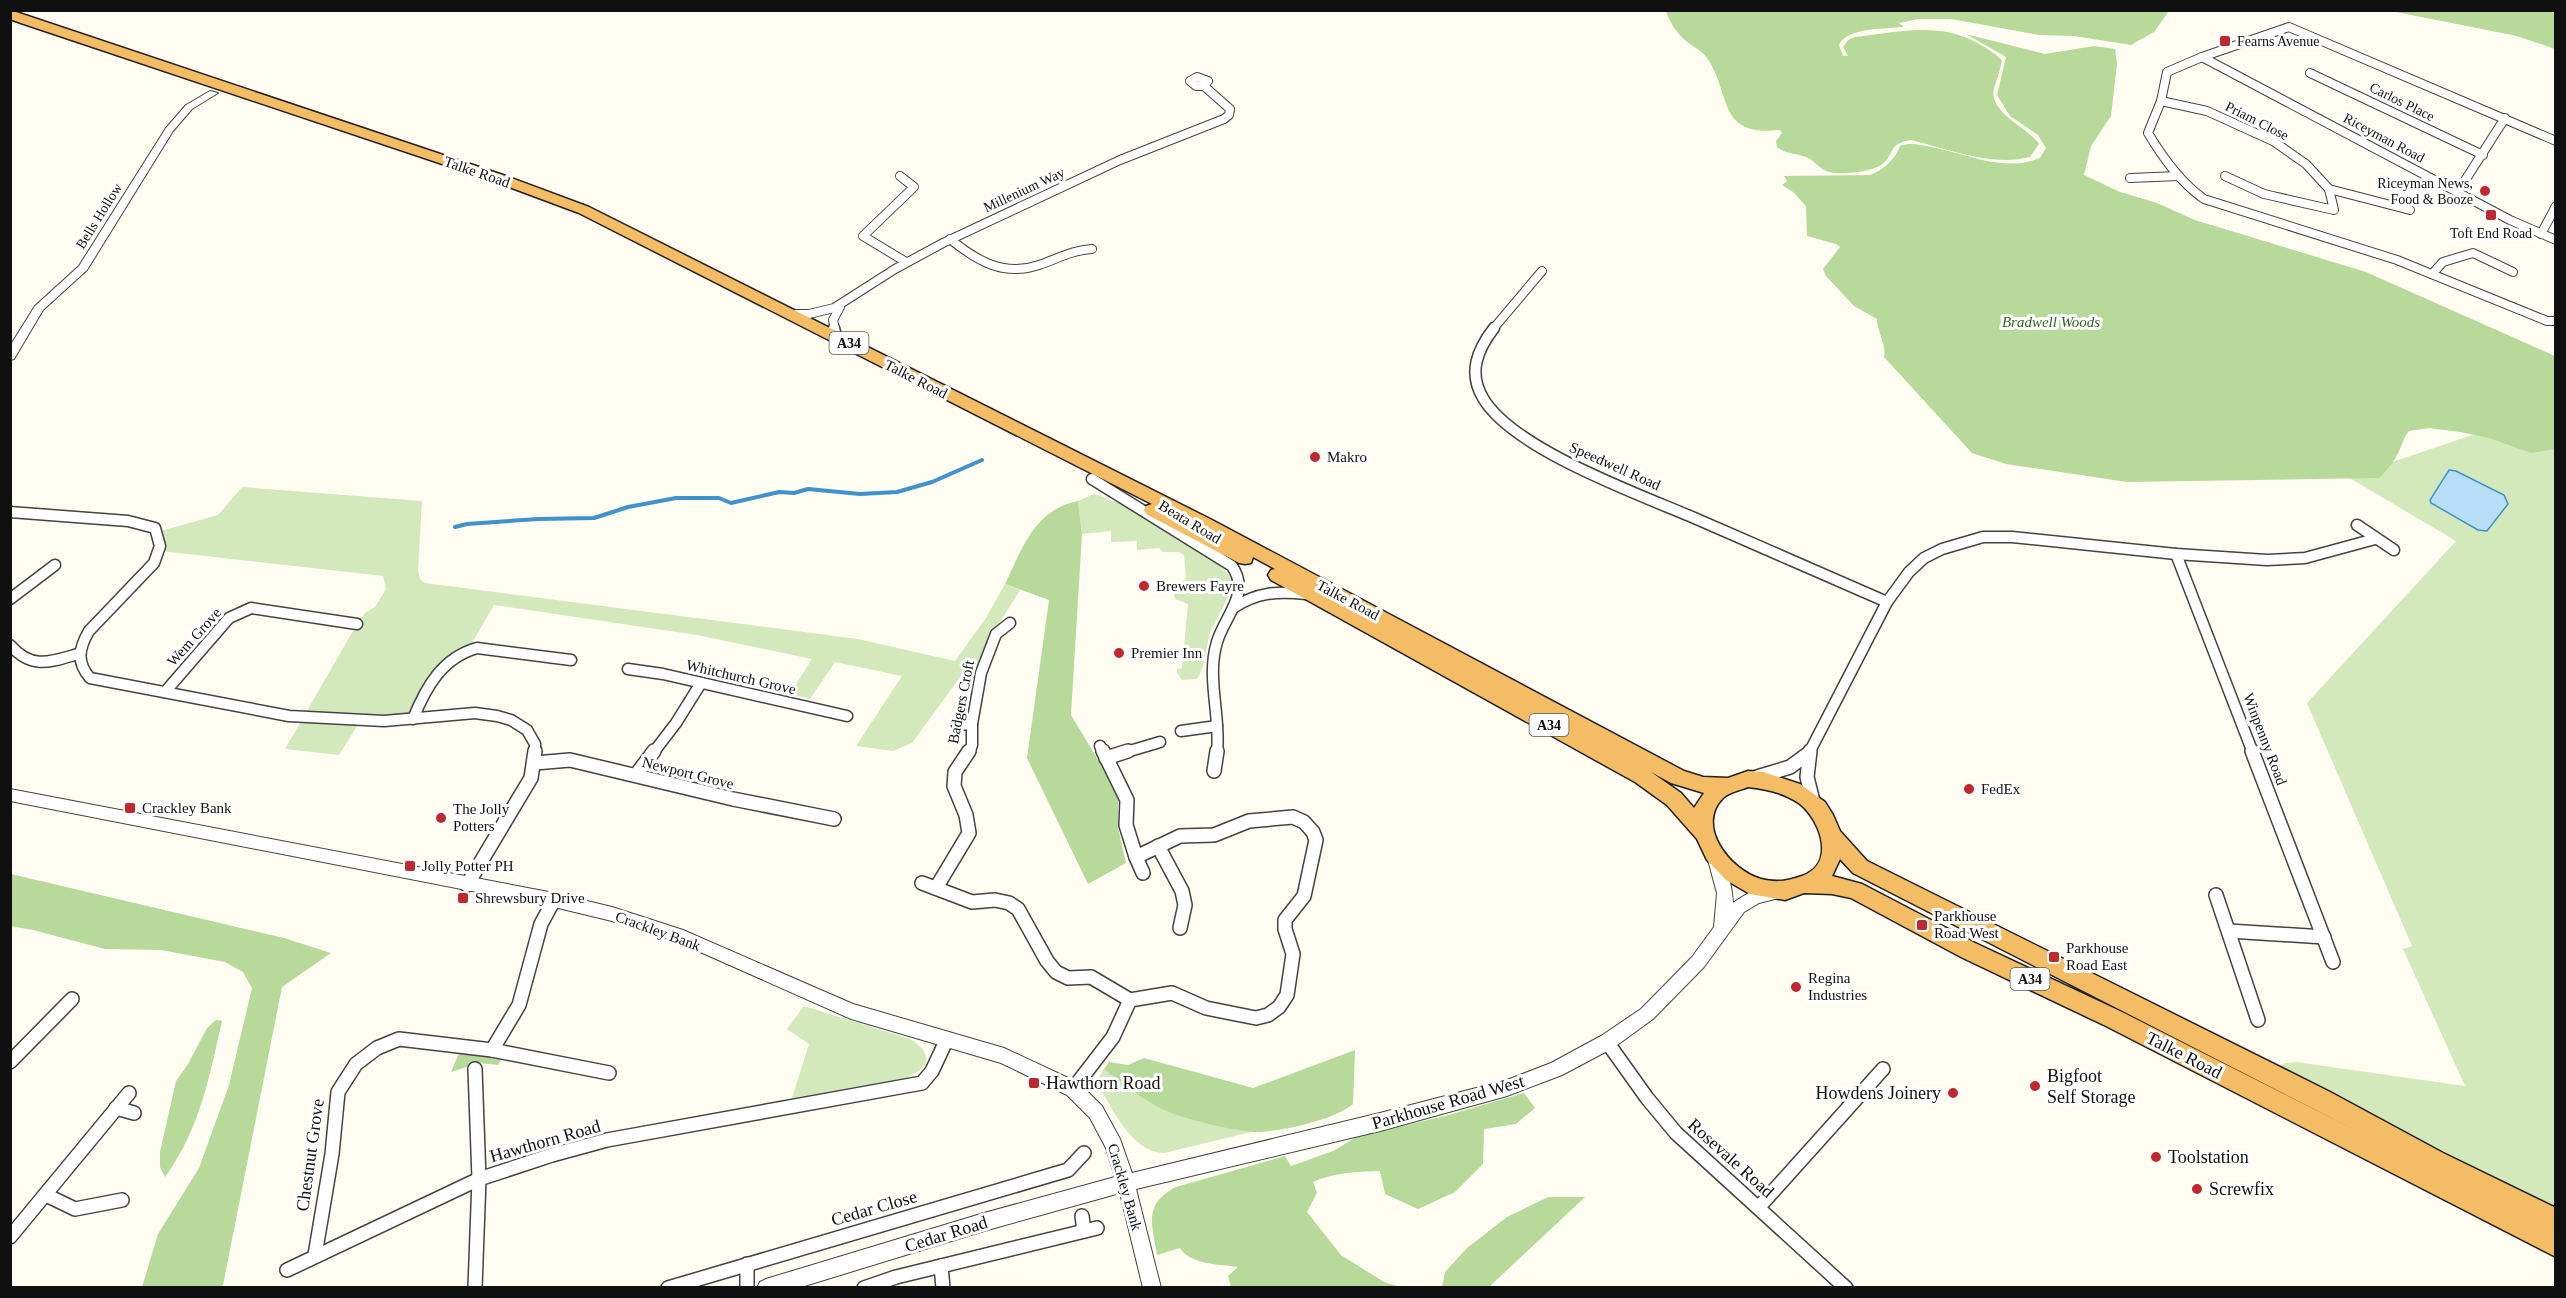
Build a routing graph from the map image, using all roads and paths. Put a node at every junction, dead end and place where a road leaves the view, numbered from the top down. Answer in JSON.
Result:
{"nodes":[{"id":1,"x":10,"y":11,"type":"edge"},
{"id":2,"x":10,"y":24,"type":"edge"},
{"id":3,"x":2202,"y":57,"type":"junction"},
{"id":4,"x":2310,"y":73,"type":"dead end"},
{"id":5,"x":1204,"y":86,"type":"dead end"},
{"id":6,"x":213,"y":93,"type":"junction"},
{"id":7,"x":2161,"y":101,"type":"junction"},
{"id":8,"x":2505,"y":118,"type":"junction"},
{"id":9,"x":2556,"y":141,"type":"edge"},
{"id":10,"x":2483,"y":155,"type":"junction"},
{"id":11,"x":900,"y":176,"type":"dead end"},
{"id":12,"x":2179,"y":176,"type":"junction"},
{"id":13,"x":2225,"y":176,"type":"dead end"},
{"id":14,"x":2130,"y":178,"type":"dead end"},
{"id":15,"x":2329,"y":189,"type":"junction"},
{"id":16,"x":2457,"y":193,"type":"junction"},
{"id":17,"x":2556,"y":206,"type":"edge"},
{"id":18,"x":2410,"y":210,"type":"dead end"},
{"id":19,"x":2541,"y":234,"type":"junction"},
{"id":20,"x":950,"y":239,"type":"junction"},
{"id":21,"x":2556,"y":240,"type":"edge"},
{"id":22,"x":1092,"y":249,"type":"dead end"},
{"id":23,"x":906,"y":262,"type":"junction"},
{"id":24,"x":1542,"y":271,"type":"dead end"},
{"id":25,"x":2513,"y":272,"type":"dead end"},
{"id":26,"x":2432,"y":274,"type":"junction"},
{"id":27,"x":840,"y":307,"type":"junction"},
{"id":28,"x":793,"y":314,"type":"junction"},
{"id":29,"x":2556,"y":321,"type":"edge"},
{"id":30,"x":836,"y":336,"type":"junction"},
{"id":31,"x":10,"y":356,"type":"edge"},
{"id":32,"x":1092,"y":479,"type":"junction"},
{"id":33,"x":10,"y":512,"type":"edge"},
{"id":34,"x":2357,"y":525,"type":"dead end"},
{"id":35,"x":2375,"y":539,"type":"junction"},
{"id":36,"x":2394,"y":550,"type":"dead end"},
{"id":37,"x":2176,"y":554,"type":"junction"},
{"id":38,"x":55,"y":565,"type":"dead end"},
{"id":39,"x":1312,"y":595,"type":"junction"},
{"id":40,"x":10,"y":599,"type":"edge"},
{"id":41,"x":1887,"y":603,"type":"junction"},
{"id":42,"x":1233,"y":608,"type":"junction"},
{"id":43,"x":1010,"y":623,"type":"dead end"},
{"id":44,"x":357,"y":624,"type":"dead end"},
{"id":45,"x":10,"y":645,"type":"edge"},
{"id":46,"x":78,"y":654,"type":"junction"},
{"id":47,"x":571,"y":660,"type":"dead end"},
{"id":48,"x":628,"y":669,"type":"dead end"},
{"id":49,"x":700,"y":684,"type":"junction"},
{"id":50,"x":165,"y":692,"type":"junction"},
{"id":51,"x":847,"y":716,"type":"dead end"},
{"id":52,"x":413,"y":719,"type":"junction"},
{"id":53,"x":972,"y":724,"type":"junction"},
{"id":54,"x":957,"y":725,"type":"dead end"},
{"id":55,"x":1217,"y":726,"type":"junction"},
{"id":56,"x":1182,"y":731,"type":"dead end"},
{"id":57,"x":1160,"y":742,"type":"dead end"},
{"id":58,"x":1809,"y":753,"type":"junction"},
{"id":59,"x":536,"y":763,"type":"junction"},
{"id":60,"x":1214,"y":771,"type":"dead end"},
{"id":61,"x":636,"y":775,"type":"junction"},
{"id":62,"x":1748,"y":779,"type":"junction"},
{"id":63,"x":1725,"y":785,"type":"junction"},
{"id":64,"x":10,"y":795,"type":"edge"},
{"id":65,"x":1820,"y":812,"type":"junction"},
{"id":66,"x":834,"y":819,"type":"dead end"},
{"id":67,"x":1702,"y":832,"type":"junction"},
{"id":68,"x":1831,"y":835,"type":"junction"},
{"id":69,"x":1158,"y":846,"type":"junction"},
{"id":70,"x":1136,"y":857,"type":"junction"},
{"id":71,"x":1716,"y":860,"type":"junction"},
{"id":72,"x":1143,"y":873,"type":"dead end"},
{"id":73,"x":922,"y":883,"type":"dead end"},
{"id":74,"x":467,"y":885,"type":"junction"},
{"id":75,"x":1797,"y":887,"type":"junction"},
{"id":76,"x":936,"y":888,"type":"junction"},
{"id":77,"x":2216,"y":895,"type":"dead end"},
{"id":78,"x":554,"y":900,"type":"junction"},
{"id":79,"x":1180,"y":928,"type":"dead end"},
{"id":80,"x":1721,"y":929,"type":"junction"},
{"id":81,"x":2229,"y":931,"type":"junction"},
{"id":82,"x":2324,"y":936,"type":"junction"},
{"id":83,"x":2333,"y":962,"type":"dead end"},
{"id":84,"x":1130,"y":1000,"type":"junction"},
{"id":85,"x":69,"y":1007,"type":"dead end"},
{"id":86,"x":2258,"y":1020,"type":"dead end"},
{"id":87,"x":947,"y":1039,"type":"junction"},
{"id":88,"x":1607,"y":1042,"type":"junction"},
{"id":89,"x":492,"y":1050,"type":"junction"},
{"id":90,"x":10,"y":1062,"type":"edge"},
{"id":91,"x":1883,"y":1069,"type":"dead end"},
{"id":92,"x":609,"y":1073,"type":"dead end"},
{"id":93,"x":479,"y":1076,"type":"dead end"},
{"id":94,"x":1073,"y":1089,"type":"junction"},
{"id":95,"x":129,"y":1093,"type":"dead end"},
{"id":96,"x":116,"y":1108,"type":"junction"},
{"id":97,"x":134,"y":1113,"type":"dead end"},
{"id":98,"x":1084,"y":1153,"type":"dead end"},
{"id":99,"x":479,"y":1179,"type":"junction"},
{"id":100,"x":1126,"y":1184,"type":"junction"},
{"id":101,"x":46,"y":1195,"type":"junction"},
{"id":102,"x":122,"y":1200,"type":"dead end"},
{"id":103,"x":1760,"y":1207,"type":"junction"},
{"id":104,"x":1082,"y":1216,"type":"dead end"},
{"id":105,"x":2556,"y":1221,"type":"edge"},
{"id":106,"x":10,"y":1238,"type":"edge"},
{"id":107,"x":2556,"y":1245,"type":"edge"},
{"id":108,"x":315,"y":1255,"type":"junction"},
{"id":109,"x":747,"y":1264,"type":"junction"},
{"id":110,"x":941,"y":1266,"type":"junction"},
{"id":111,"x":287,"y":1270,"type":"dead end"},
{"id":112,"x":475,"y":1287,"type":"edge"},
{"id":113,"x":668,"y":1287,"type":"edge"},
{"id":114,"x":747,"y":1287,"type":"edge"},
{"id":115,"x":766,"y":1287,"type":"edge"},
{"id":116,"x":864,"y":1287,"type":"edge"},
{"id":117,"x":943,"y":1287,"type":"edge"},
{"id":118,"x":1152,"y":1287,"type":"edge"},
{"id":119,"x":1846,"y":1287,"type":"edge"}],
"edges":[{"from":1,"to":28,"type":"highway","name":"Talke Road","number":"A34"},
{"from":2,"to":6,"type":"highway","name":"Talke Road","number":"A34"},
{"from":3,"to":7,"type":"street"},
{"from":3,"to":8,"type":"street"},
{"from":3,"to":16,"type":"street","name":"Riceyman Road"},
{"from":4,"to":10,"type":"street","name":"Carlos Place"},
{"from":5,"to":20,"type":"street","name":"Millenium Way"},
{"from":6,"to":31,"type":"street","name":"Bells Hollow"},
{"from":6,"to":32,"type":"highway","name":"Talke Road","number":"A34"},
{"from":7,"to":12,"type":"street"},
{"from":7,"to":15,"type":"street","name":"Priam Close"},
{"from":8,"to":9,"type":"street"},
{"from":8,"to":10,"type":"street"},
{"from":10,"to":16,"type":"street"},
{"from":11,"to":23,"type":"street"},
{"from":12,"to":14,"type":"street"},
{"from":12,"to":26,"type":"street"},
{"from":13,"to":15,"type":"street"},
{"from":15,"to":18,"type":"street"},
{"from":16,"to":19,"type":"street","name":"Riceyman Road"},
{"from":17,"to":19,"type":"street"},
{"from":19,"to":21,"type":"street","name":"Riceyman Road"},
{"from":20,"to":22,"type":"street"},
{"from":20,"to":23,"type":"street","name":"Millenium Way"},
{"from":23,"to":27,"type":"street","name":"Millenium Way"},
{"from":24,"to":41,"type":"street","name":"Speedwell Road"},
{"from":25,"to":26,"type":"street"},
{"from":26,"to":29,"type":"street"},
{"from":27,"to":28,"type":"street","name":"Millenium Way"},
{"from":27,"to":30,"type":"street"},
{"from":28,"to":30,"type":"highway","name":"Talke Road","number":"A34"},
{"from":30,"to":63,"type":"highway","name":"Talke Road","number":"A34"},
{"from":32,"to":39,"type":"highway","name":"Talke Road","number":"A34"},
{"from":32,"to":42,"type":"street","name":"Beata Road"},
{"from":33,"to":46,"type":"street"},
{"from":34,"to":35,"type":"street"},
{"from":35,"to":36,"type":"street"},
{"from":35,"to":37,"type":"street"},
{"from":37,"to":41,"type":"street"},
{"from":37,"to":82,"type":"street","name":"Winpenny Road"},
{"from":38,"to":40,"type":"street"},
{"from":39,"to":42,"type":"street"},
{"from":39,"to":67,"type":"highway","name":"Talke Road","number":"A34"},
{"from":41,"to":58,"type":"street"},
{"from":42,"to":55,"type":"street","name":"Beata Road"},
{"from":43,"to":53,"type":"street","name":"Badgers Croft"},
{"from":44,"to":50,"type":"street","name":"Wem Grove"},
{"from":45,"to":46,"type":"street"},
{"from":46,"to":50,"type":"street"},
{"from":47,"to":52,"type":"street"},
{"from":48,"to":49,"type":"street","name":"Whitchurch Grove"},
{"from":49,"to":51,"type":"street","name":"Whitchurch Grove"},
{"from":49,"to":61,"type":"street"},
{"from":50,"to":52,"type":"street"},
{"from":52,"to":59,"type":"street"},
{"from":53,"to":54,"type":"street"},
{"from":53,"to":76,"type":"street","name":"Badgers Croft"},
{"from":55,"to":56,"type":"street"},
{"from":55,"to":60,"type":"street","name":"Beata Road"},
{"from":57,"to":70,"type":"street"},
{"from":58,"to":62,"type":"street"},
{"from":58,"to":65,"type":"street"},
{"from":59,"to":61,"type":"street","name":"Newport Grove"},
{"from":59,"to":74,"type":"street"},
{"from":61,"to":66,"type":"street","name":"Newport Grove"},
{"from":62,"to":63,"type":"highway","number":"A34"},
{"from":62,"to":65,"type":"highway","number":"A34"},
{"from":63,"to":67,"type":"highway"},
{"from":64,"to":74,"type":"street","name":"Crackley Bank"},
{"from":65,"to":68,"type":"highway","number":"A34"},
{"from":67,"to":71,"type":"highway","number":"A34"},
{"from":68,"to":75,"type":"highway"},
{"from":68,"to":105,"type":"highway","name":"Talke Road","number":"A34"},
{"from":69,"to":70,"type":"street"},
{"from":69,"to":79,"type":"street"},
{"from":69,"to":84,"type":"street"},
{"from":70,"to":72,"type":"street"},
{"from":71,"to":75,"type":"highway","number":"A34"},
{"from":71,"to":80,"type":"street","name":"Parkhouse Road West"},
{"from":73,"to":76,"type":"street"},
{"from":74,"to":78,"type":"street","name":"Crackley Bank"},
{"from":75,"to":80,"type":"street","name":"Parkhouse Road West"},
{"from":75,"to":107,"type":"highway","name":"Talke Road","number":"A34"},
{"from":76,"to":84,"type":"street"},
{"from":77,"to":81,"type":"street"},
{"from":78,"to":87,"type":"street","name":"Crackley Bank"},
{"from":78,"to":89,"type":"street"},
{"from":80,"to":88,"type":"street","name":"Parkhouse Road West"},
{"from":81,"to":82,"type":"street"},
{"from":81,"to":86,"type":"street"},
{"from":82,"to":83,"type":"street","name":"Winpenny Road"},
{"from":84,"to":94,"type":"street"},
{"from":85,"to":90,"type":"street"},
{"from":87,"to":94,"type":"street","name":"Crackley Bank"},
{"from":87,"to":99,"type":"street","name":"Hawthorn Road"},
{"from":88,"to":100,"type":"street","name":"Parkhouse Road West"},
{"from":88,"to":103,"type":"street","name":"Rosevale Road"},
{"from":89,"to":92,"type":"street","name":"Chestnut Grove"},
{"from":89,"to":108,"type":"street","name":"Chestnut Grove"},
{"from":91,"to":103,"type":"street"},
{"from":93,"to":99,"type":"street"},
{"from":94,"to":100,"type":"street","name":"Crackley Bank"},
{"from":95,"to":96,"type":"street"},
{"from":96,"to":97,"type":"street"},
{"from":96,"to":101,"type":"street"},
{"from":98,"to":109,"type":"street","name":"Cedar Close"},
{"from":99,"to":108,"type":"street","name":"Hawthorn Road"},
{"from":99,"to":112,"type":"street"},
{"from":100,"to":115,"type":"street","name":"Cedar Road"},
{"from":100,"to":118,"type":"street","name":"Crackley Bank"},
{"from":101,"to":102,"type":"street"},
{"from":101,"to":106,"type":"street"},
{"from":103,"to":119,"type":"street","name":"Rosevale Road"},
{"from":104,"to":110,"type":"street","name":"Cedar Road"},
{"from":108,"to":111,"type":"street","name":"Hawthorn Road"},
{"from":109,"to":113,"type":"street","name":"Cedar Close"},
{"from":109,"to":114,"type":"street"},
{"from":110,"to":116,"type":"street","name":"Cedar Road"},
{"from":110,"to":117,"type":"street"}]}
